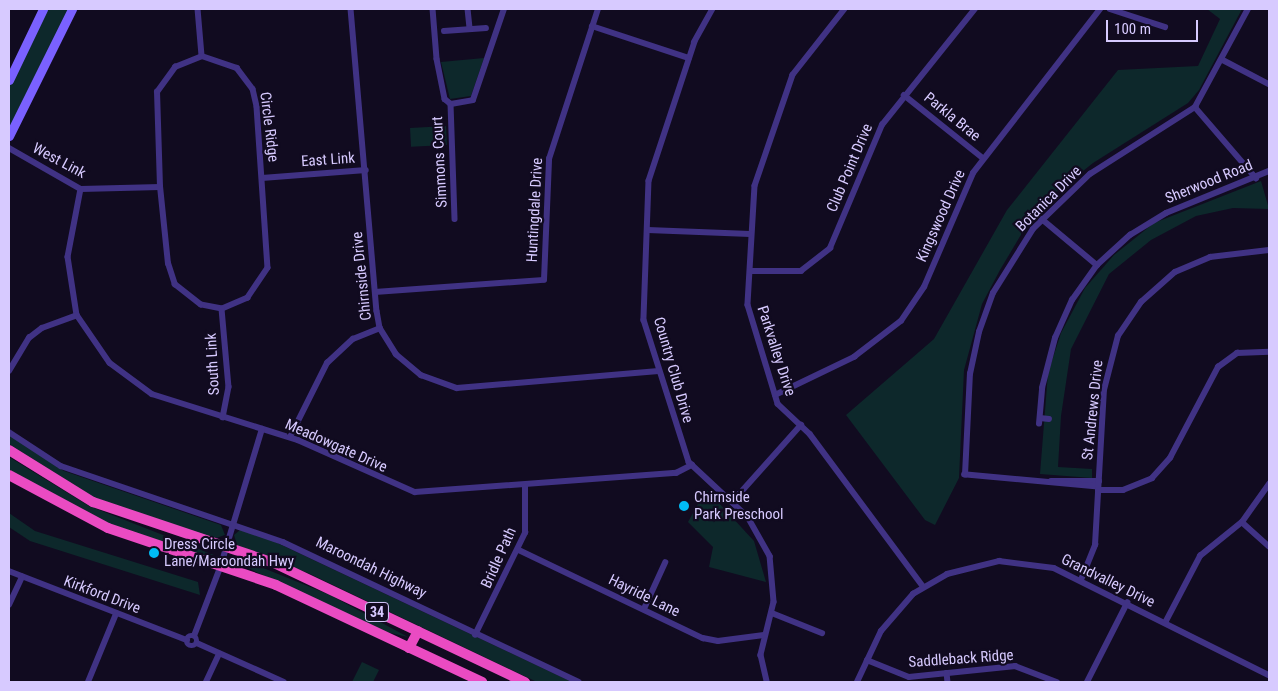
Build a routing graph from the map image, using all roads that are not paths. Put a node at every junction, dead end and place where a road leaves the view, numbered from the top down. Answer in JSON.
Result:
{"nodes":[{"id":1,"x":43,"y":9,"type":"edge"},
{"id":2,"x":72,"y":9,"type":"edge"},
{"id":3,"x":198,"y":9,"type":"edge"},
{"id":4,"x":351,"y":9,"type":"edge"},
{"id":5,"x":433,"y":9,"type":"edge"},
{"id":6,"x":468,"y":9,"type":"edge"},
{"id":7,"x":504,"y":9,"type":"edge"},
{"id":8,"x":598,"y":9,"type":"edge"},
{"id":9,"x":713,"y":9,"type":"edge"},
{"id":10,"x":845,"y":9,"type":"edge"},
{"id":11,"x":975,"y":9,"type":"edge"},
{"id":12,"x":1100,"y":9,"type":"edge"},
{"id":13,"x":1110,"y":9,"type":"edge"},
{"id":14,"x":1248,"y":9,"type":"edge"},
{"id":15,"x":592,"y":26,"type":"junction"},
{"id":16,"x":1165,"y":27,"type":"dead end"},
{"id":17,"x":486,"y":28,"type":"dead end"},
{"id":18,"x":470,"y":29,"type":"junction"},
{"id":19,"x":444,"y":31,"type":"dead end"},
{"id":20,"x":202,"y":56,"type":"junction"},
{"id":21,"x":689,"y":58,"type":"junction"},
{"id":22,"x":1223,"y":60,"type":"junction"},
{"id":23,"x":9,"y":80,"type":"edge"},
{"id":24,"x":1269,"y":84,"type":"edge"},
{"id":25,"x":904,"y":96,"type":"junction"},
{"id":26,"x":451,"y":104,"type":"junction"},
{"id":27,"x":1195,"y":107,"type":"junction"},
{"id":28,"x":9,"y":136,"type":"edge"},
{"id":29,"x":9,"y":148,"type":"edge"},
{"id":30,"x":983,"y":158,"type":"junction"},
{"id":31,"x":366,"y":170,"type":"junction"},
{"id":32,"x":1269,"y":171,"type":"edge"},
{"id":33,"x":262,"y":178,"type":"junction"},
{"id":34,"x":1256,"y":178,"type":"junction"},
{"id":35,"x":160,"y":187,"type":"junction"},
{"id":36,"x":81,"y":189,"type":"junction"},
{"id":37,"x":455,"y":219,"type":"dead end"},
{"id":38,"x":1042,"y":219,"type":"junction"},
{"id":39,"x":648,"y":230,"type":"junction"},
{"id":40,"x":750,"y":234,"type":"junction"},
{"id":41,"x":1269,"y":250,"type":"edge"},
{"id":42,"x":1097,"y":265,"type":"junction"},
{"id":43,"x":750,"y":271,"type":"junction"},
{"id":44,"x":375,"y":292,"type":"junction"},
{"id":45,"x":222,"y":309,"type":"junction"},
{"id":46,"x":77,"y":315,"type":"junction"},
{"id":47,"x":380,"y":328,"type":"junction"},
{"id":48,"x":1269,"y":352,"type":"edge"},
{"id":49,"x":9,"y":371,"type":"edge"},
{"id":50,"x":658,"y":371,"type":"junction"},
{"id":51,"x":775,"y":395,"type":"junction"},
{"id":52,"x":223,"y":417,"type":"junction"},
{"id":53,"x":1049,"y":419,"type":"dead end"},
{"id":54,"x":800,"y":425,"type":"junction"},
{"id":55,"x":262,"y":429,"type":"junction"},
{"id":56,"x":9,"y":432,"type":"edge"},
{"id":57,"x":290,"y":437,"type":"junction"},
{"id":58,"x":9,"y":450,"type":"edge"},
{"id":59,"x":692,"y":465,"type":"junction"},
{"id":60,"x":9,"y":475,"type":"edge"},
{"id":61,"x":1269,"y":484,"type":"edge"},
{"id":62,"x":525,"y":486,"type":"junction"},
{"id":63,"x":1098,"y":486,"type":"junction"},
{"id":64,"x":733,"y":501,"type":"junction"},
{"id":65,"x":1242,"y":522,"type":"junction"},
{"id":66,"x":233,"y":525,"type":"junction"},
{"id":67,"x":226,"y":546,"type":"junction"},
{"id":68,"x":1269,"y":546,"type":"edge"},
{"id":69,"x":519,"y":550,"type":"junction"},
{"id":70,"x":665,"y":563,"type":"dead end"},
{"id":71,"x":221,"y":565,"type":"junction"},
{"id":72,"x":9,"y":571,"type":"edge"},
{"id":73,"x":22,"y":577,"type":"junction"},
{"id":74,"x":1081,"y":580,"type":"junction"},
{"id":75,"x":923,"y":586,"type":"junction"},
{"id":76,"x":1127,"y":603,"type":"junction"},
{"id":77,"x":9,"y":605,"type":"edge"},
{"id":78,"x":644,"y":609,"type":"junction"},
{"id":79,"x":116,"y":614,"type":"junction"},
{"id":80,"x":772,"y":614,"type":"junction"},
{"id":81,"x":1165,"y":623,"type":"junction"},
{"id":82,"x":418,"y":631,"type":"junction"},
{"id":83,"x":822,"y":633,"type":"dead end"},
{"id":84,"x":475,"y":635,"type":"junction"},
{"id":85,"x":764,"y":635,"type":"junction"},
{"id":86,"x":194,"y":636,"type":"junction"},
{"id":87,"x":187,"y":640,"type":"junction"},
{"id":88,"x":197,"y":643,"type":"junction"},
{"id":89,"x":409,"y":648,"type":"junction"},
{"id":90,"x":219,"y":654,"type":"junction"},
{"id":91,"x":867,"y":660,"type":"junction"},
{"id":92,"x":947,"y":673,"type":"junction"},
{"id":93,"x":1269,"y":674,"type":"edge"},
{"id":94,"x":88,"y":682,"type":"edge"},
{"id":95,"x":206,"y":682,"type":"edge"},
{"id":96,"x":284,"y":682,"type":"edge"},
{"id":97,"x":482,"y":682,"type":"edge"},
{"id":98,"x":525,"y":682,"type":"edge"},
{"id":99,"x":579,"y":682,"type":"edge"},
{"id":100,"x":767,"y":682,"type":"edge"},
{"id":101,"x":857,"y":682,"type":"edge"},
{"id":102,"x":948,"y":682,"type":"edge"},
{"id":103,"x":1057,"y":682,"type":"edge"},
{"id":104,"x":1087,"y":682,"type":"edge"}],
"edges":[{"from":1,"to":23,"type":"main road"},
{"from":2,"to":28,"type":"main road"},
{"from":3,"to":20,"type":"street"},
{"from":4,"to":31,"type":"street","name":"Chirnside Drive"},
{"from":5,"to":26,"type":"street"},
{"from":6,"to":18,"type":"street"},
{"from":7,"to":26,"type":"street"},
{"from":8,"to":15,"type":"street","name":"Huntingdale Drive"},
{"from":9,"to":21,"type":"street","name":"Country Club Drive"},
{"from":10,"to":40,"type":"street","name":"Parkvalley Drive"},
{"from":11,"to":25,"type":"street","name":"Club Point Drive"},
{"from":12,"to":30,"type":"street","name":"Kingswood Drive"},
{"from":13,"to":16,"type":"street"},
{"from":14,"to":22,"type":"street","name":"Botanica Drive"},
{"from":15,"to":21,"type":"street"},
{"from":15,"to":44,"type":"street","name":"Huntingdale Drive"},
{"from":17,"to":18,"type":"street"},
{"from":18,"to":19,"type":"street"},
{"from":20,"to":33,"type":"street","name":"Circle Ridge"},
{"from":20,"to":35,"type":"street"},
{"from":21,"to":39,"type":"street","name":"Country Club Drive"},
{"from":22,"to":24,"type":"street"},
{"from":22,"to":27,"type":"street","name":"Botanica Drive"},
{"from":25,"to":30,"type":"street","name":"Parkla Brae"},
{"from":25,"to":43,"type":"street","name":"Club Point Drive"},
{"from":26,"to":37,"type":"street","name":"Simmons Court"},
{"from":27,"to":34,"type":"street"},
{"from":27,"to":38,"type":"street","name":"Botanica Drive"},
{"from":29,"to":36,"type":"street","name":"West Link"},
{"from":30,"to":51,"type":"street","name":"Kingswood Drive"},
{"from":31,"to":33,"type":"street","name":"East Link"},
{"from":31,"to":44,"type":"street","name":"Chirnside Drive"},
{"from":32,"to":34,"type":"street","name":"Sherwood Road"},
{"from":33,"to":45,"type":"street","name":"Circle Ridge"},
{"from":34,"to":42,"type":"street","name":"Sherwood Road"},
{"from":35,"to":36,"type":"street","name":"West Link"},
{"from":35,"to":45,"type":"street"},
{"from":36,"to":46,"type":"street","name":"Meadowgate Drive"},
{"from":38,"to":42,"type":"street"},
{"from":38,"to":63,"type":"street","name":"Botanica Drive"},
{"from":39,"to":40,"type":"street"},
{"from":39,"to":50,"type":"street","name":"Country Club Drive"},
{"from":40,"to":43,"type":"street","name":"Parkvalley Drive"},
{"from":41,"to":63,"type":"street","name":"St Andrews Drive"},
{"from":42,"to":53,"type":"street","name":"Sherwood Road"},
{"from":43,"to":51,"type":"street","name":"Parkvalley Drive"},
{"from":44,"to":47,"type":"street","name":"Chirnside Drive"},
{"from":45,"to":52,"type":"street","name":"South Link"},
{"from":46,"to":49,"type":"street"},
{"from":46,"to":52,"type":"street","name":"Meadowgate Drive"},
{"from":47,"to":50,"type":"street","name":"Chirnside Drive"},
{"from":47,"to":57,"type":"street"},
{"from":48,"to":63,"type":"street","name":"Botanica Drive"},
{"from":50,"to":59,"type":"street","name":"Country Club Drive"},
{"from":51,"to":54,"type":"street","name":"Parkvalley Drive"},
{"from":52,"to":55,"type":"street","name":"Meadowgate Drive"},
{"from":54,"to":64,"type":"street"},
{"from":54,"to":75,"type":"street","name":"Parkvalley Drive"},
{"from":55,"to":57,"type":"street","name":"Meadowgate Drive"},
{"from":55,"to":66,"type":"street"},
{"from":56,"to":66,"type":"street","name":"Maroondah Highway"},
{"from":57,"to":62,"type":"street","name":"Meadowgate Drive"},
{"from":58,"to":67,"type":"highway","number":"34"},
{"from":59,"to":62,"type":"street","name":"Meadowgate Drive"},
{"from":59,"to":64,"type":"street","name":"Country Club Drive"},
{"from":60,"to":71,"type":"highway","number":"34"},
{"from":61,"to":65,"type":"street"},
{"from":62,"to":69,"type":"street","name":"Bridle Path"},
{"from":63,"to":74,"type":"street","name":"St Andrews Drive"},
{"from":64,"to":80,"type":"street","name":"Country Club Drive"},
{"from":65,"to":68,"type":"street"},
{"from":65,"to":81,"type":"street"},
{"from":66,"to":67,"type":"street"},
{"from":66,"to":84,"type":"street","name":"Maroondah Highway"},
{"from":67,"to":71,"type":"street"},
{"from":67,"to":82,"type":"highway","number":"34"},
{"from":69,"to":78,"type":"street","name":"Hayride Lane"},
{"from":69,"to":84,"type":"street","name":"Bridle Path"},
{"from":70,"to":78,"type":"street"},
{"from":71,"to":86,"type":"street"},
{"from":71,"to":89,"type":"highway","number":"34"},
{"from":72,"to":73,"type":"street","name":"Kirkford Drive"},
{"from":73,"to":77,"type":"street"},
{"from":73,"to":79,"type":"street","name":"Kirkford Drive"},
{"from":74,"to":75,"type":"street","name":"Grandvalley Drive"},
{"from":74,"to":76,"type":"street","name":"Grandvalley Drive"},
{"from":75,"to":91,"type":"street","name":"Grandvalley Drive"},
{"from":76,"to":81,"type":"street","name":"Grandvalley Drive"},
{"from":76,"to":104,"type":"street"},
{"from":78,"to":85,"type":"street","name":"Hayride Lane"},
{"from":79,"to":87,"type":"street","name":"Kirkford Drive"},
{"from":79,"to":94,"type":"street"},
{"from":80,"to":83,"type":"street"},
{"from":80,"to":85,"type":"street","name":"Country Club Drive"},
{"from":81,"to":93,"type":"street","name":"Grandvalley Drive"},
{"from":82,"to":89,"type":"highway"},
{"from":82,"to":98,"type":"highway","number":"34"},
{"from":84,"to":99,"type":"street","name":"Maroondah Highway"},
{"from":85,"to":100,"type":"street","name":"Country Club Drive"},
{"from":86,"to":87,"type":"street"},
{"from":86,"to":88,"type":"street"},
{"from":87,"to":88,"type":"street","name":"Kirkford Drive"},
{"from":88,"to":90,"type":"street"},
{"from":89,"to":97,"type":"highway","number":"34"},
{"from":90,"to":95,"type":"street"},
{"from":90,"to":96,"type":"street"},
{"from":91,"to":92,"type":"street","name":"Saddleback Ridge"},
{"from":91,"to":101,"type":"street","name":"Grandvalley Drive"},
{"from":92,"to":102,"type":"street"},
{"from":92,"to":103,"type":"street","name":"Saddleback Ridge"}]}
